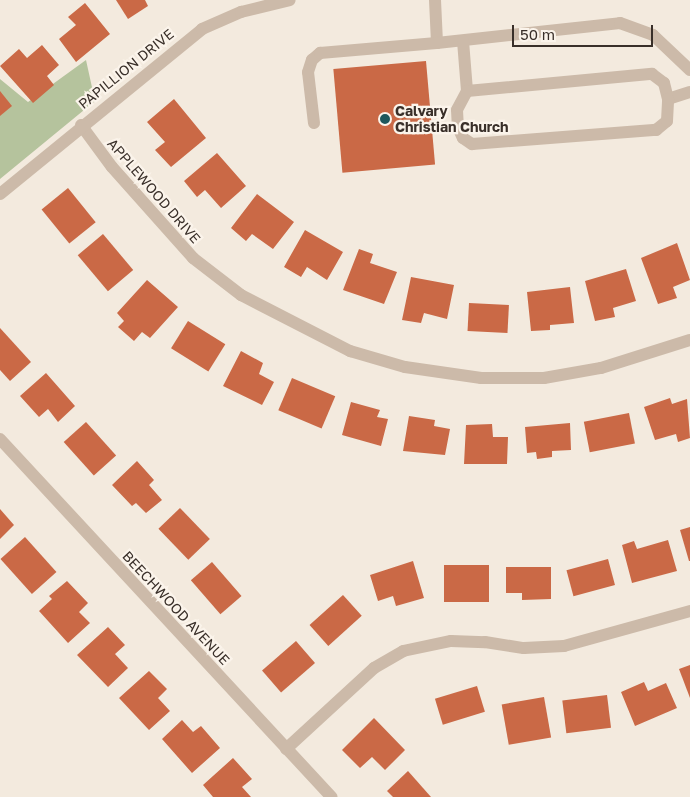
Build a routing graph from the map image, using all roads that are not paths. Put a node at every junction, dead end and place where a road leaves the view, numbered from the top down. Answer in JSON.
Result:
{"nodes":[{"id":1,"x":290,"y":0,"type":"edge"},
{"id":2,"x":435,"y":0,"type":"edge"},
{"id":3,"x":463,"y":41,"type":"junction"},
{"id":4,"x":437,"y":44,"type":"junction"},
{"id":5,"x":690,"y":70,"type":"edge"},
{"id":6,"x":467,"y":91,"type":"junction"},
{"id":7,"x":690,"y":92,"type":"edge"},
{"id":8,"x":668,"y":99,"type":"junction"},
{"id":9,"x":314,"y":123,"type":"dead end"},
{"id":10,"x":81,"y":125,"type":"junction"},
{"id":11,"x":0,"y":194,"type":"edge"},
{"id":12,"x":690,"y":340,"type":"edge"},
{"id":13,"x":0,"y":439,"type":"edge"},
{"id":14,"x":690,"y":611,"type":"edge"},
{"id":15,"x":286,"y":749,"type":"junction"},
{"id":16,"x":331,"y":797,"type":"edge"}],
"edges":[{"from":1,"to":10,"type":"street","name":"PAPILLION DRIVE"},
{"from":2,"to":4,"type":"street"},
{"from":3,"to":4,"type":"street"},
{"from":3,"to":5,"type":"street"},
{"from":3,"to":6,"type":"street"},
{"from":4,"to":9,"type":"street"},
{"from":6,"to":8,"type":"street"},
{"from":6,"to":8,"type":"street"},
{"from":7,"to":8,"type":"street"},
{"from":10,"to":11,"type":"street","name":"PAPILLION DRIVE"},
{"from":10,"to":12,"type":"street","name":"APPLEWOOD DRIVE"},
{"from":13,"to":15,"type":"street","name":"BEECHWOOD AVENUE"},
{"from":14,"to":15,"type":"street"},
{"from":15,"to":16,"type":"street","name":"BEECHWOOD AVENUE"}]}
